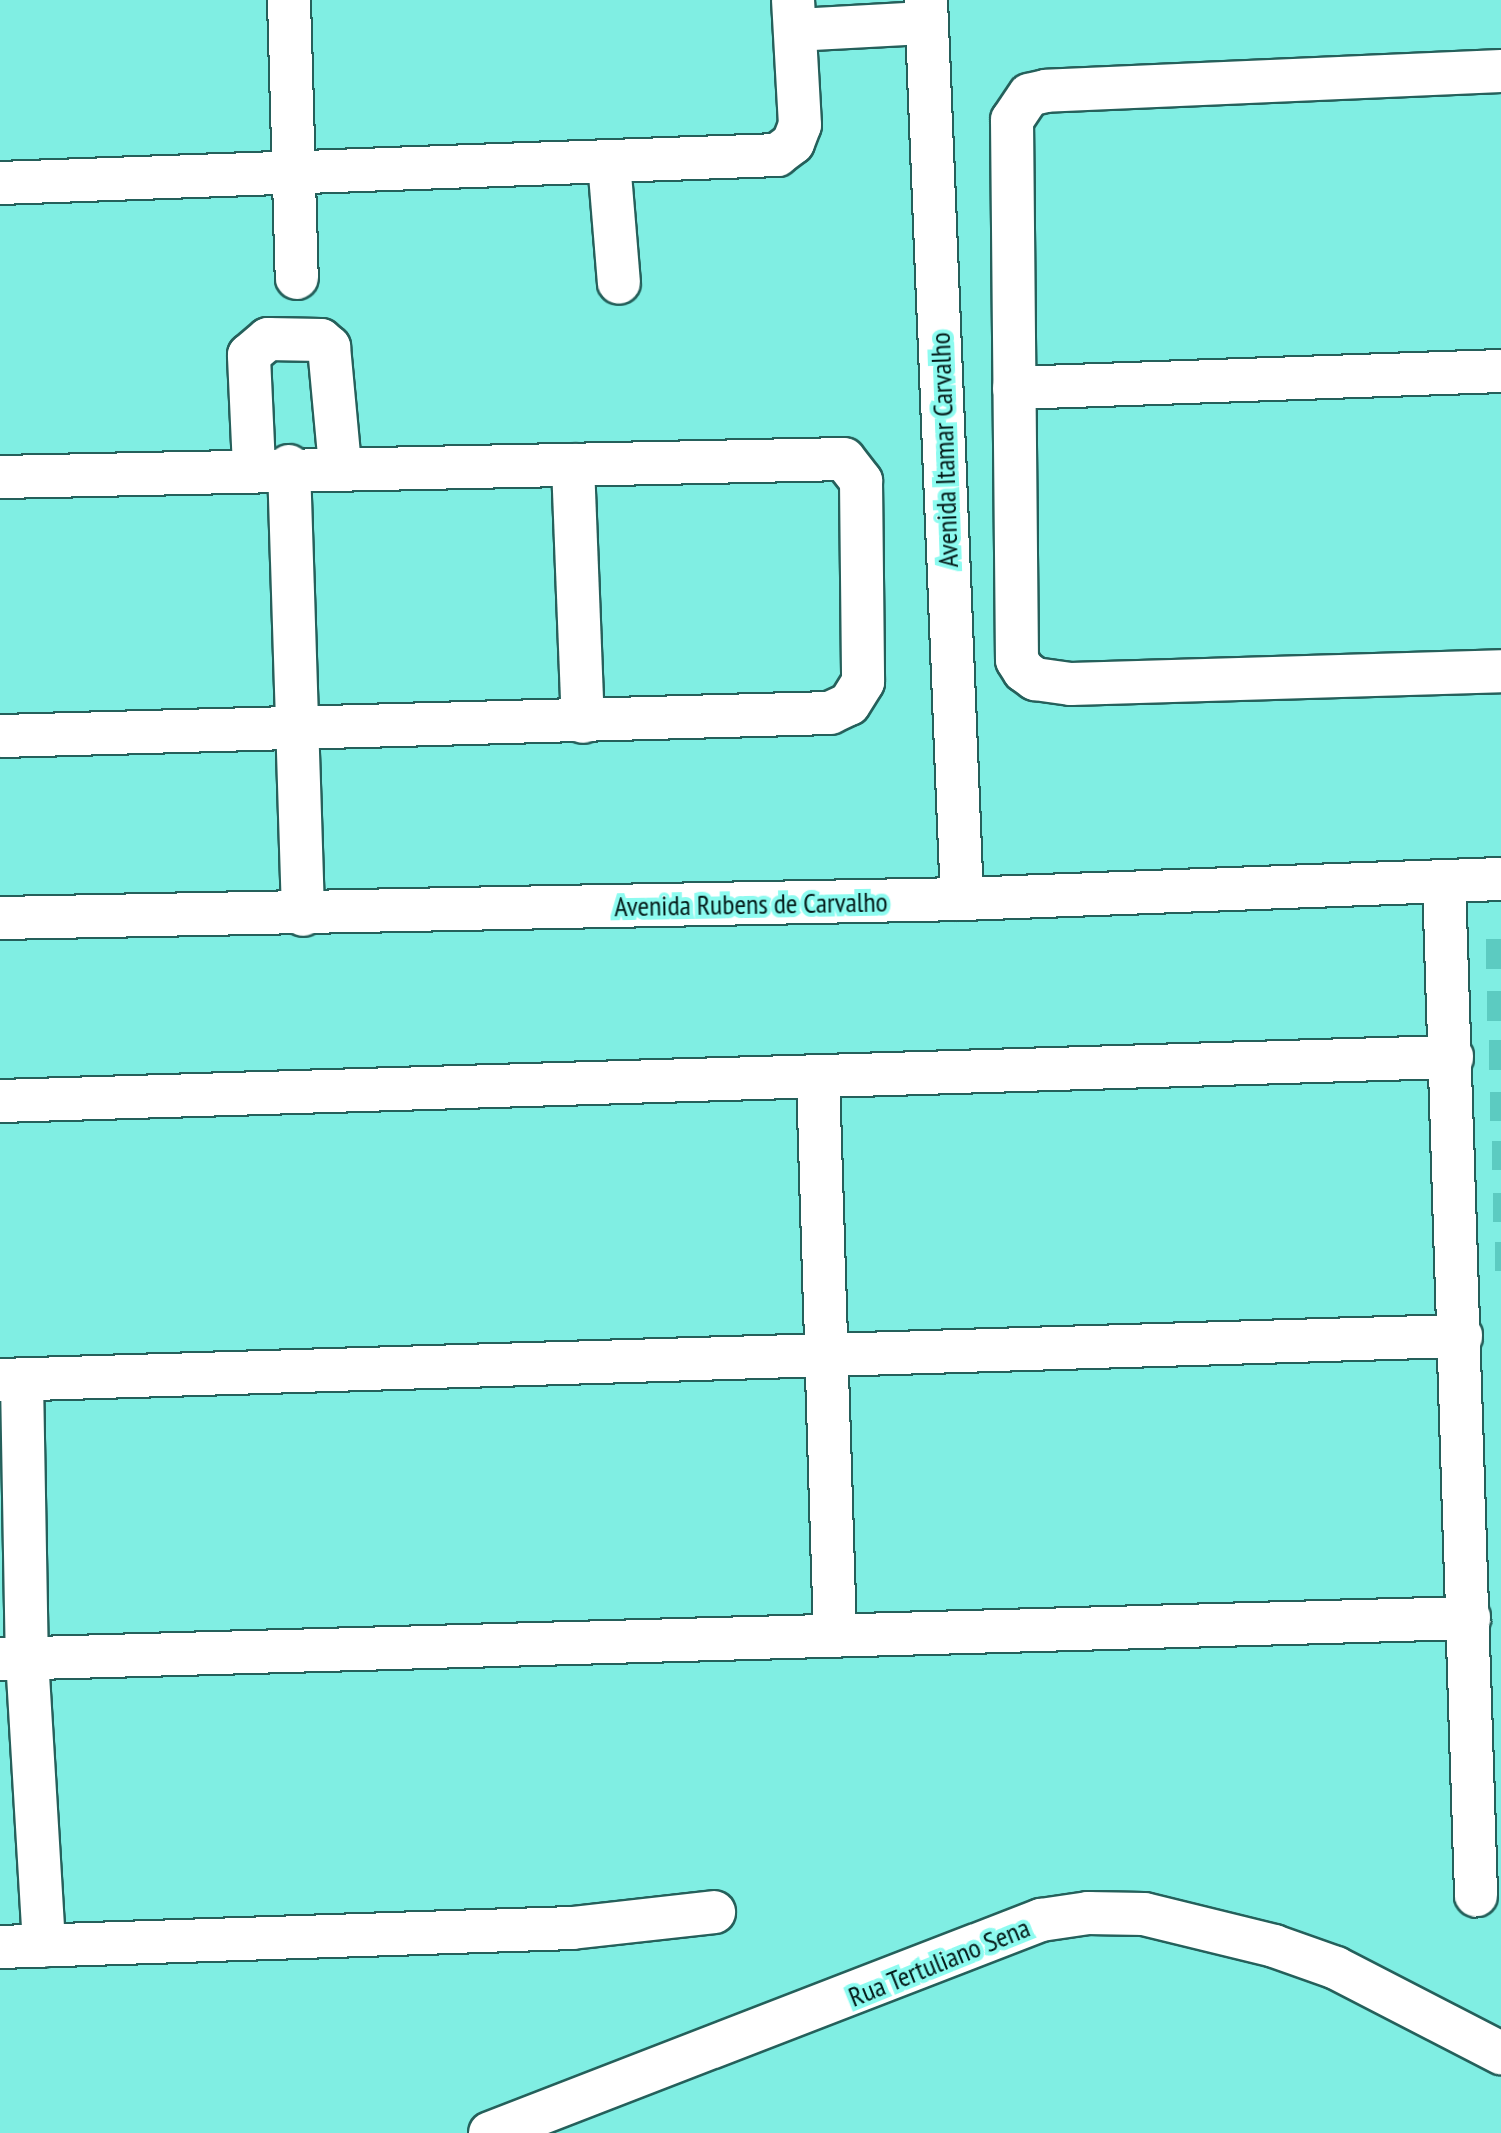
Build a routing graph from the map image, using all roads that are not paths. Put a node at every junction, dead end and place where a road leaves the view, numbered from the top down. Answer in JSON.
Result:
{"nodes":[{"id":1,"x":290,"y":0,"type":"edge"},
{"id":2,"x":926,"y":11,"type":"edge"},
{"id":3,"x":795,"y":15,"type":"edge"},
{"id":4,"x":1501,"y":71,"type":"edge"},
{"id":5,"x":609,"y":162,"type":"junction"},
{"id":6,"x":294,"y":170,"type":"junction"},
{"id":7,"x":0,"y":184,"type":"edge"},
{"id":8,"x":297,"y":278,"type":"dead end"},
{"id":9,"x":619,"y":283,"type":"dead end"},
{"id":10,"x":1501,"y":371,"type":"edge"},
{"id":11,"x":1014,"y":388,"type":"junction"},
{"id":12,"x":340,"y":464,"type":"junction"},
{"id":13,"x":573,"y":465,"type":"junction"},
{"id":14,"x":271,"y":466,"type":"junction"},
{"id":15,"x":0,"y":477,"type":"edge"},
{"id":16,"x":1501,"y":671,"type":"edge"},
{"id":17,"x":583,"y":722,"type":"junction"},
{"id":18,"x":295,"y":730,"type":"junction"},
{"id":19,"x":0,"y":736,"type":"edge"},
{"id":20,"x":1501,"y":879,"type":"edge"},
{"id":21,"x":1444,"y":881,"type":"junction"},
{"id":22,"x":962,"y":899,"type":"junction"},
{"id":23,"x":303,"y":914,"type":"junction"},
{"id":24,"x":0,"y":918,"type":"edge"},
{"id":25,"x":1452,"y":1058,"type":"junction"},
{"id":26,"x":818,"y":1078,"type":"junction"},
{"id":27,"x":0,"y":1100,"type":"edge"},
{"id":28,"x":1461,"y":1336,"type":"junction"},
{"id":29,"x":826,"y":1354,"type":"junction"},
{"id":30,"x":11,"y":1381,"type":"edge"},
{"id":31,"x":1470,"y":1618,"type":"junction"},
{"id":32,"x":834,"y":1636,"type":"junction"},
{"id":33,"x":14,"y":1659,"type":"edge"},
{"id":34,"x":1476,"y":1895,"type":"dead end"},
{"id":35,"x":714,"y":1912,"type":"dead end"},
{"id":36,"x":44,"y":1946,"type":"junction"},
{"id":37,"x":0,"y":1948,"type":"edge"},
{"id":38,"x":1501,"y":2053,"type":"edge"},
{"id":39,"x":490,"y":2133,"type":"edge"}],
"edges":[{"from":1,"to":6,"type":"street"},
{"from":2,"to":3,"type":"street"},
{"from":2,"to":22,"type":"street","name":"Avenida Itamar Carvalho"},
{"from":3,"to":5,"type":"street"},
{"from":4,"to":11,"type":"street"},
{"from":5,"to":6,"type":"street"},
{"from":5,"to":9,"type":"street"},
{"from":6,"to":7,"type":"street"},
{"from":6,"to":8,"type":"street"},
{"from":10,"to":11,"type":"street"},
{"from":11,"to":16,"type":"street"},
{"from":12,"to":13,"type":"street"},
{"from":12,"to":14,"type":"street"},
{"from":12,"to":14,"type":"street"},
{"from":13,"to":17,"type":"street"},
{"from":13,"to":17,"type":"street"},
{"from":14,"to":15,"type":"street"},
{"from":14,"to":18,"type":"street"},
{"from":17,"to":18,"type":"street"},
{"from":18,"to":19,"type":"street"},
{"from":18,"to":23,"type":"street"},
{"from":20,"to":21,"type":"street","name":"Avenida Rubens de Carvalho"},
{"from":21,"to":22,"type":"street","name":"Avenida Rubens de Carvalho"},
{"from":21,"to":25,"type":"street"},
{"from":22,"to":23,"type":"street","name":"Avenida Rubens de Carvalho"},
{"from":23,"to":24,"type":"street","name":"Avenida Rubens de Carvalho"},
{"from":25,"to":26,"type":"street"},
{"from":25,"to":28,"type":"street"},
{"from":26,"to":27,"type":"street"},
{"from":26,"to":29,"type":"street"},
{"from":28,"to":29,"type":"street"},
{"from":28,"to":31,"type":"street"},
{"from":29,"to":30,"type":"street"},
{"from":29,"to":32,"type":"street"},
{"from":30,"to":33,"type":"street"},
{"from":31,"to":32,"type":"street"},
{"from":31,"to":34,"type":"street"},
{"from":32,"to":33,"type":"street"},
{"from":33,"to":36,"type":"street"},
{"from":35,"to":36,"type":"street"},
{"from":36,"to":37,"type":"street"},
{"from":38,"to":39,"type":"street","name":"Rua Tertuliano Sena"}]}
